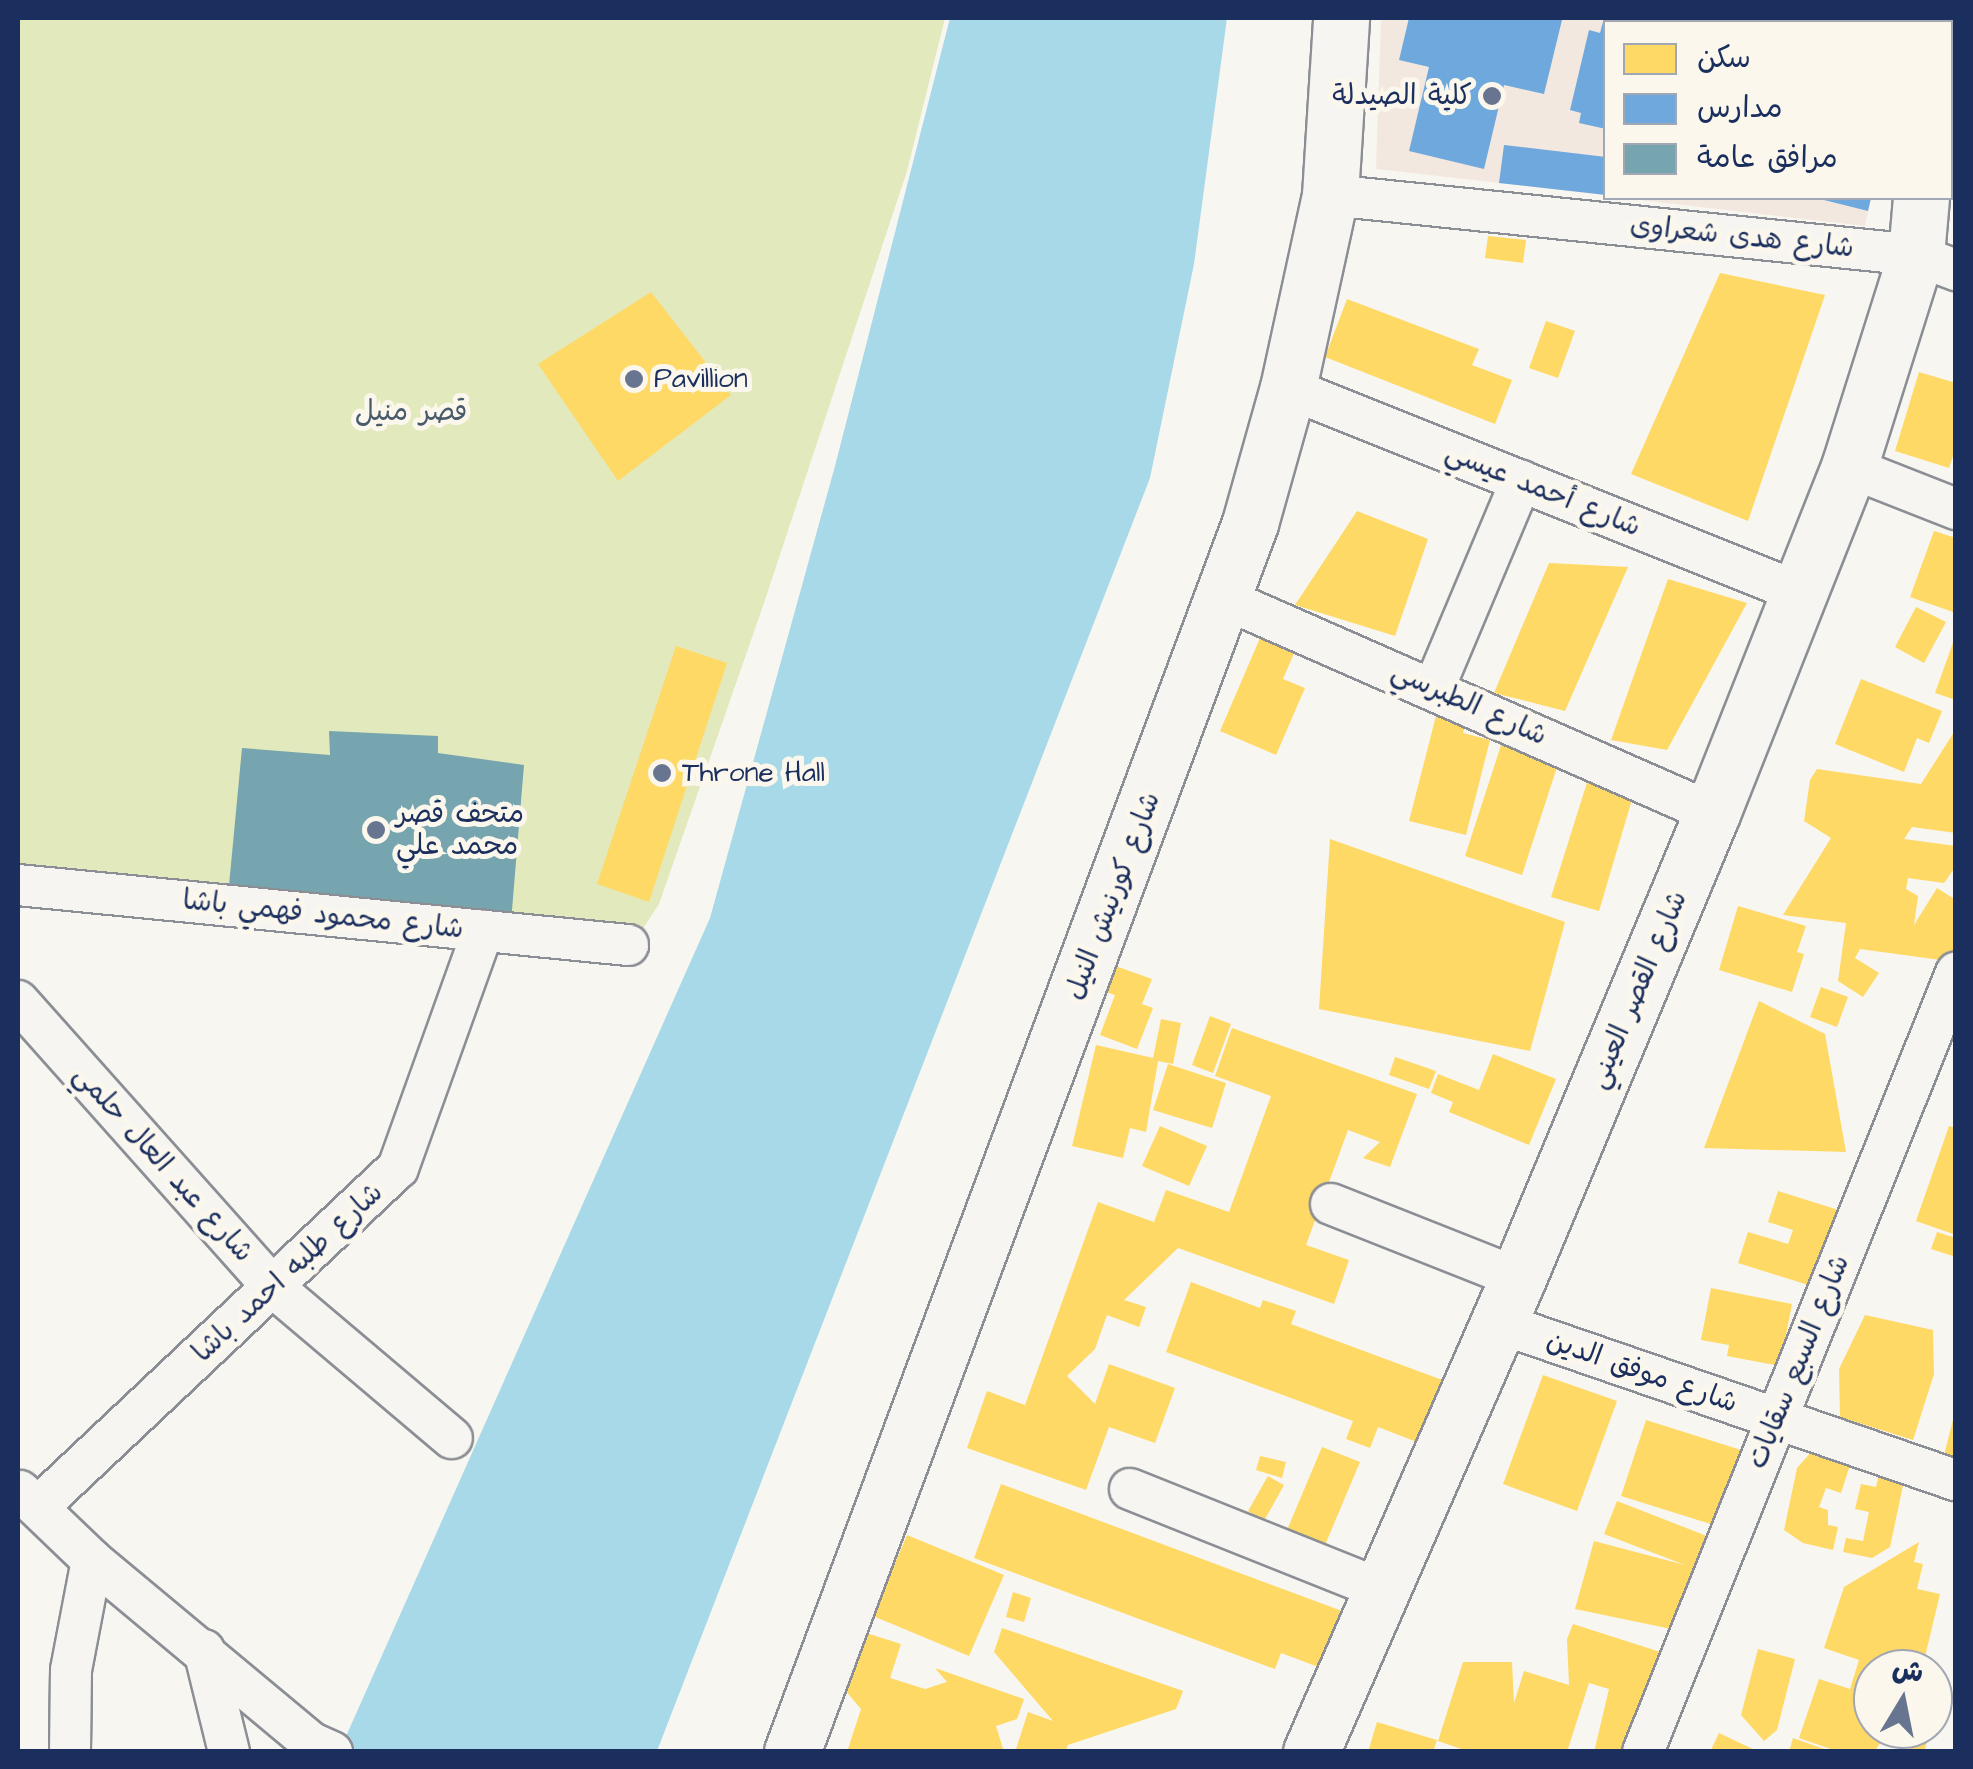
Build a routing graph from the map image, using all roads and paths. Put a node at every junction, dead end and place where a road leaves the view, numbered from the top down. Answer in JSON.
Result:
{"nodes":[{"id":1,"x":1341,"y":18,"type":"edge"},
{"id":2,"x":1956,"y":191,"type":"edge"},
{"id":3,"x":1330,"y":195,"type":"junction"},
{"id":4,"x":1921,"y":200,"type":"edge"},
{"id":5,"x":1936,"y":262,"type":"edge"},
{"id":6,"x":1288,"y":388,"type":"junction"},
{"id":7,"x":1850,"y":467,"type":"junction"},
{"id":8,"x":1521,"y":481,"type":"junction"},
{"id":9,"x":1956,"y":509,"type":"edge"},
{"id":10,"x":1798,"y":592,"type":"junction"},
{"id":11,"x":1225,"y":599,"type":"junction"},
{"id":12,"x":1434,"y":688,"type":"junction"},
{"id":13,"x":1712,"y":813,"type":"junction"},
{"id":14,"x":18,"y":885,"type":"edge"},
{"id":15,"x":483,"y":930,"type":"junction"},
{"id":16,"x":628,"y":945,"type":"dead end"},
{"id":17,"x":1956,"y":973,"type":"edge"},
{"id":18,"x":18,"y":1001,"type":"edge"},
{"id":19,"x":1332,"y":1204,"type":"dead end"},
{"id":20,"x":273,"y":1287,"type":"junction"},
{"id":21,"x":1509,"y":1300,"type":"junction"},
{"id":22,"x":1777,"y":1418,"type":"junction"},
{"id":23,"x":452,"y":1438,"type":"dead end"},
{"id":24,"x":1956,"y":1480,"type":"edge"},
{"id":25,"x":1130,"y":1489,"type":"dead end"},
{"id":26,"x":28,"y":1498,"type":"edge"},
{"id":27,"x":92,"y":1560,"type":"junction"},
{"id":28,"x":1385,"y":1591,"type":"junction"},
{"id":29,"x":204,"y":1650,"type":"junction"},
{"id":30,"x":1320,"y":1738,"type":"edge"},
{"id":31,"x":322,"y":1748,"type":"edge"},
{"id":32,"x":70,"y":1752,"type":"edge"},
{"id":33,"x":230,"y":1752,"type":"edge"},
{"id":34,"x":792,"y":1752,"type":"edge"},
{"id":35,"x":1643,"y":1752,"type":"edge"}],
"edges":[{"from":1,"to":3,"type":"highway","name":"شارع كورنيش النيل"},
{"from":2,"to":5,"type":"highway","name":"شارع القصر العيني"},
{"from":3,"to":5,"type":"street","name":"شارع هدى شعراوى"},
{"from":3,"to":6,"type":"highway","name":"شارع كورنيش النيل"},
{"from":4,"to":5,"type":"highway","name":"شارع القصر العيني"},
{"from":5,"to":7,"type":"highway","name":"شارع القصر العيني"},
{"from":6,"to":8,"type":"street","name":"شارع أحمد عيسي"},
{"from":6,"to":11,"type":"highway","name":"شارع كورنيش النيل"},
{"from":7,"to":9,"type":"street"},
{"from":7,"to":10,"type":"highway","name":"شارع القصر العيني"},
{"from":8,"to":10,"type":"street","name":"شارع أحمد عيسي"},
{"from":8,"to":12,"type":"street"},
{"from":10,"to":13,"type":"highway","name":"شارع القصر العيني"},
{"from":11,"to":12,"type":"street","name":"شارع الطبرسي"},
{"from":11,"to":34,"type":"highway","name":"شارع كورنيش النيل"},
{"from":12,"to":13,"type":"street","name":"شارع الطبرسي"},
{"from":13,"to":21,"type":"highway","name":"شارع القصر العيني"},
{"from":14,"to":15,"type":"street","name":"شارع محمود فهمي باشا"},
{"from":15,"to":16,"type":"street","name":"شارع محمود فهمي باشا"},
{"from":15,"to":20,"type":"street","name":"شارع طلبه احمد باشا"},
{"from":17,"to":22,"type":"street","name":"شارع السبع سقايات"},
{"from":18,"to":20,"type":"street","name":"شارع عبد العال حلمي"},
{"from":19,"to":21,"type":"street","name":"شارع موفق الدين"},
{"from":20,"to":23,"type":"street","name":"شارع عبد العال حلمي"},
{"from":20,"to":26,"type":"street","name":"شارع طلبه احمد باشا"},
{"from":21,"to":22,"type":"street","name":"شارع موفق الدين"},
{"from":21,"to":28,"type":"highway","name":"شارع القصر العيني"},
{"from":22,"to":24,"type":"street","name":"شارع موفق الدين"},
{"from":22,"to":35,"type":"street","name":"شارع السبع سقايات"},
{"from":25,"to":28,"type":"street"},
{"from":26,"to":27,"type":"street"},
{"from":27,"to":29,"type":"street"},
{"from":27,"to":32,"type":"street"},
{"from":28,"to":30,"type":"highway","name":"شارع القصر العيني"},
{"from":29,"to":31,"type":"street"},
{"from":29,"to":33,"type":"street"}]}
